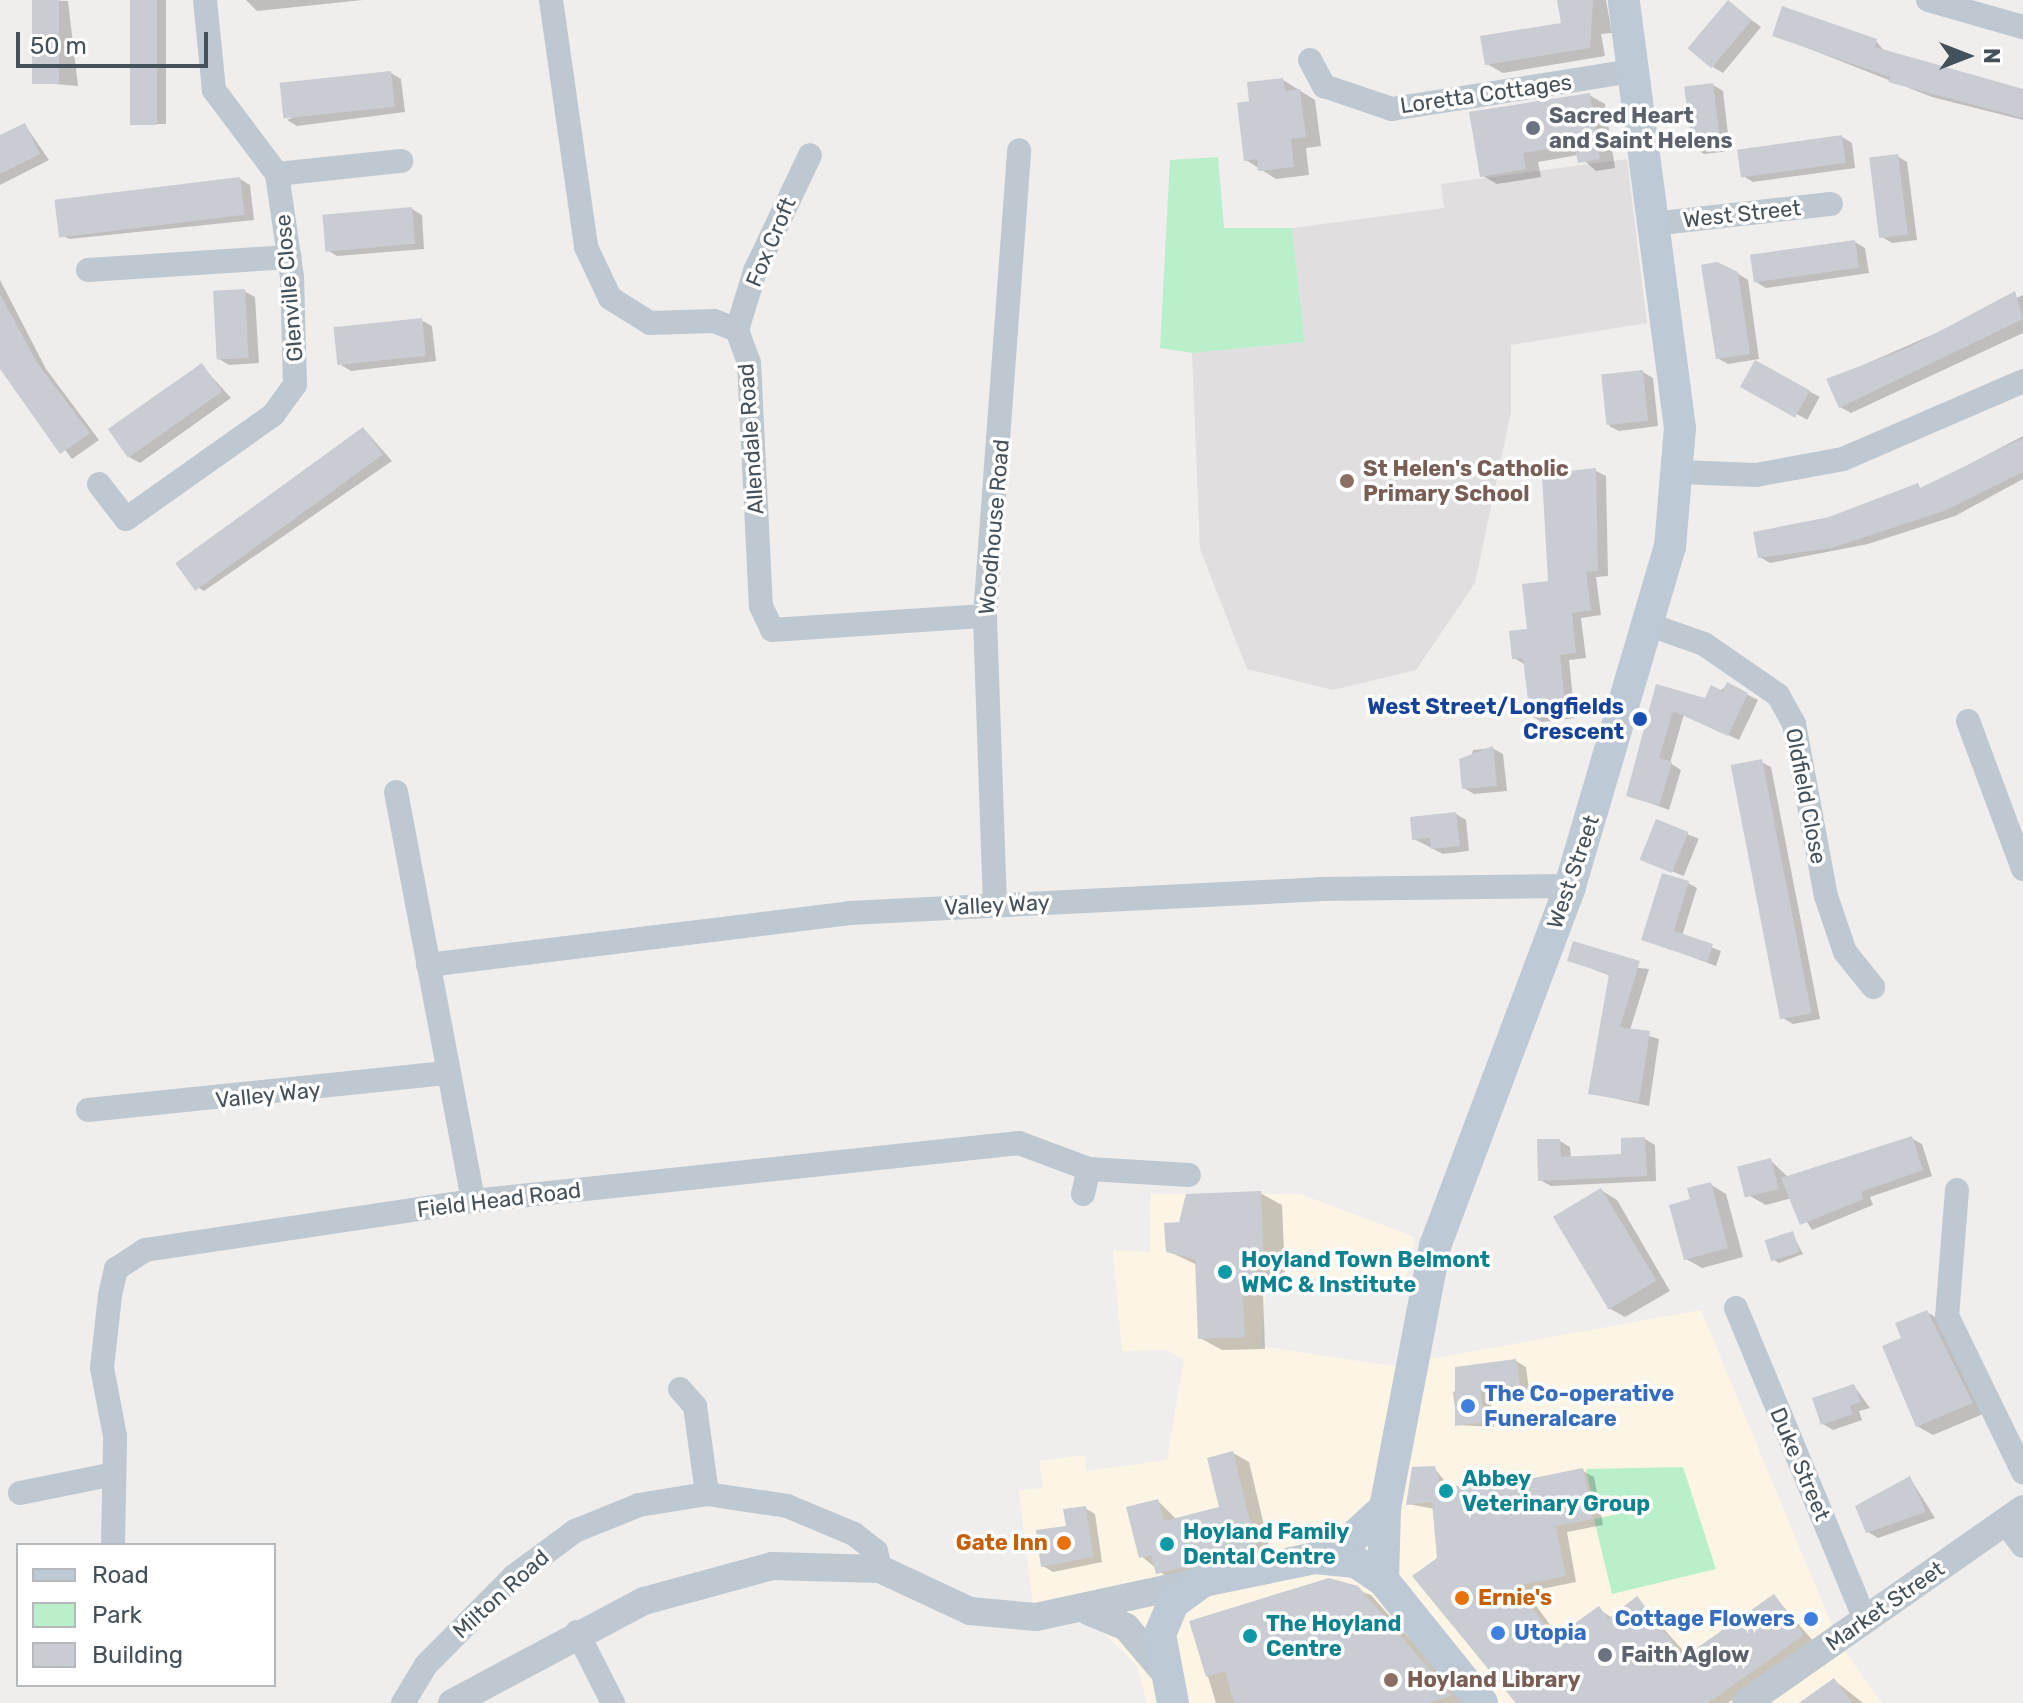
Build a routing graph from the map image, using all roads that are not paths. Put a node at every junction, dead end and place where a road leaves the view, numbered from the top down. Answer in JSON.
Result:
{"nodes":[{"id":1,"x":205,"y":0,"type":"edge"},
{"id":2,"x":551,"y":0,"type":"edge"},
{"id":3,"x":1624,"y":0,"type":"edge"},
{"id":4,"x":1928,"y":0,"type":"edge"},
{"id":5,"x":2023,"y":27,"type":"edge"},
{"id":6,"x":1310,"y":60,"type":"dead end"},
{"id":7,"x":1633,"y":71,"type":"junction"},
{"id":8,"x":1019,"y":150,"type":"dead end"},
{"id":9,"x":810,"y":155,"type":"dead end"},
{"id":10,"x":401,"y":161,"type":"dead end"},
{"id":11,"x":277,"y":174,"type":"junction"},
{"id":12,"x":1831,"y":204,"type":"dead end"},
{"id":13,"x":1652,"y":224,"type":"junction"},
{"id":14,"x":290,"y":257,"type":"junction"},
{"id":15,"x":88,"y":270,"type":"dead end"},
{"id":16,"x":737,"y":330,"type":"junction"},
{"id":17,"x":2023,"y":381,"type":"edge"},
{"id":18,"x":1680,"y":472,"type":"junction"},
{"id":19,"x":99,"y":484,"type":"dead end"},
{"id":20,"x":985,"y":616,"type":"junction"},
{"id":21,"x":1650,"y":625,"type":"junction"},
{"id":22,"x":1968,"y":721,"type":"dead end"},
{"id":23,"x":396,"y":792,"type":"dead end"},
{"id":24,"x":2023,"y":869,"type":"edge"},
{"id":25,"x":1570,"y":886,"type":"junction"},
{"id":26,"x":995,"y":905,"type":"junction"},
{"id":27,"x":428,"y":965,"type":"junction"},
{"id":28,"x":1873,"y":987,"type":"dead end"},
{"id":29,"x":448,"y":1073,"type":"junction"},
{"id":30,"x":88,"y":1110,"type":"dead end"},
{"id":31,"x":1100,"y":1171,"type":"junction"},
{"id":32,"x":1189,"y":1175,"type":"dead end"},
{"id":33,"x":1957,"y":1190,"type":"dead end"},
{"id":34,"x":1083,"y":1194,"type":"dead end"},
{"id":35,"x":473,"y":1201,"type":"junction"},
{"id":36,"x":1736,"y":1308,"type":"dead end"},
{"id":37,"x":680,"y":1389,"type":"dead end"},
{"id":38,"x":2023,"y":1472,"type":"edge"},
{"id":39,"x":114,"y":1474,"type":"junction"},
{"id":40,"x":20,"y":1493,"type":"dead end"},
{"id":41,"x":707,"y":1494,"type":"junction"},
{"id":42,"x":1385,"y":1508,"type":"junction"},
{"id":43,"x":2013,"y":1515,"type":"edge"},
{"id":44,"x":113,"y":1543,"type":"edge"},
{"id":45,"x":2023,"y":1546,"type":"edge"},
{"id":46,"x":1315,"y":1558,"type":"junction"},
{"id":47,"x":880,"y":1569,"type":"junction"},
{"id":48,"x":1383,"y":1580,"type":"junction"},
{"id":49,"x":1203,"y":1581,"type":"junction"},
{"id":50,"x":1088,"y":1611,"type":"junction"},
{"id":51,"x":1865,"y":1619,"type":"junction"},
{"id":52,"x":577,"y":1632,"type":"junction"},
{"id":53,"x":1170,"y":1688,"type":"edge"},
{"id":54,"x":403,"y":1703,"type":"edge"},
{"id":55,"x":452,"y":1703,"type":"edge"},
{"id":56,"x":613,"y":1703,"type":"edge"},
{"id":57,"x":1482,"y":1703,"type":"edge"},
{"id":58,"x":1746,"y":1703,"type":"edge"}],
"edges":[{"from":1,"to":11,"type":"street","name":"Glenville Close"},
{"from":2,"to":16,"type":"street"},
{"from":3,"to":7,"type":"main road","name":"West Street"},
{"from":4,"to":5,"type":"street"},
{"from":6,"to":7,"type":"street","name":"Loretta Cottages"},
{"from":7,"to":13,"type":"main road","name":"West Street"},
{"from":8,"to":20,"type":"street","name":"Woodhouse Road"},
{"from":9,"to":16,"type":"street","name":"Fox Croft"},
{"from":10,"to":11,"type":"street"},
{"from":11,"to":14,"type":"street","name":"Glenville Close"},
{"from":12,"to":13,"type":"street","name":"West Street"},
{"from":13,"to":18,"type":"main road","name":"West Street"},
{"from":14,"to":15,"type":"street"},
{"from":14,"to":19,"type":"street","name":"Glenville Close"},
{"from":16,"to":20,"type":"street","name":"Allendale Road"},
{"from":17,"to":18,"type":"street"},
{"from":18,"to":21,"type":"main road","name":"West Street"},
{"from":20,"to":26,"type":"street","name":"Woodhouse Road"},
{"from":21,"to":25,"type":"main road","name":"West Street"},
{"from":21,"to":28,"type":"street","name":"Oldfield Close"},
{"from":22,"to":24,"type":"street"},
{"from":23,"to":27,"type":"street"},
{"from":25,"to":26,"type":"street","name":"Valley Way"},
{"from":25,"to":42,"type":"main road","name":"West Street"},
{"from":26,"to":27,"type":"street","name":"Valley Way"},
{"from":27,"to":29,"type":"street"},
{"from":29,"to":30,"type":"street","name":"Valley Way"},
{"from":29,"to":35,"type":"street"},
{"from":31,"to":32,"type":"street","name":"Field Head Road"},
{"from":31,"to":34,"type":"street"},
{"from":31,"to":35,"type":"street","name":"Field Head Road"},
{"from":33,"to":38,"type":"street"},
{"from":35,"to":39,"type":"street","name":"Field Head Road"},
{"from":36,"to":51,"type":"street","name":"Duke Street"},
{"from":37,"to":41,"type":"street"},
{"from":39,"to":40,"type":"street"},
{"from":39,"to":44,"type":"street","name":"Field Head Road"},
{"from":41,"to":47,"type":"street","name":"Milton Road"},
{"from":41,"to":54,"type":"street","name":"Milton Road"},
{"from":42,"to":46,"type":"main road"},
{"from":42,"to":48,"type":"main road","name":"West Street"},
{"from":43,"to":45,"type":"street"},
{"from":43,"to":51,"type":"street","name":"Market Street"},
{"from":46,"to":48,"type":"main road"},
{"from":46,"to":49,"type":"main road","name":"Milton Road"},
{"from":47,"to":50,"type":"street","name":"Milton Road"},
{"from":47,"to":52,"type":"street","name":"Milton Road"},
{"from":48,"to":57,"type":"main road"},
{"from":49,"to":50,"type":"street","name":"Milton Road"},
{"from":49,"to":53,"type":"main road"},
{"from":50,"to":53,"type":"street","name":"Milton Road"},
{"from":51,"to":58,"type":"street","name":"Market Street"},
{"from":52,"to":55,"type":"street","name":"Milton Road"},
{"from":52,"to":56,"type":"street"}]}
